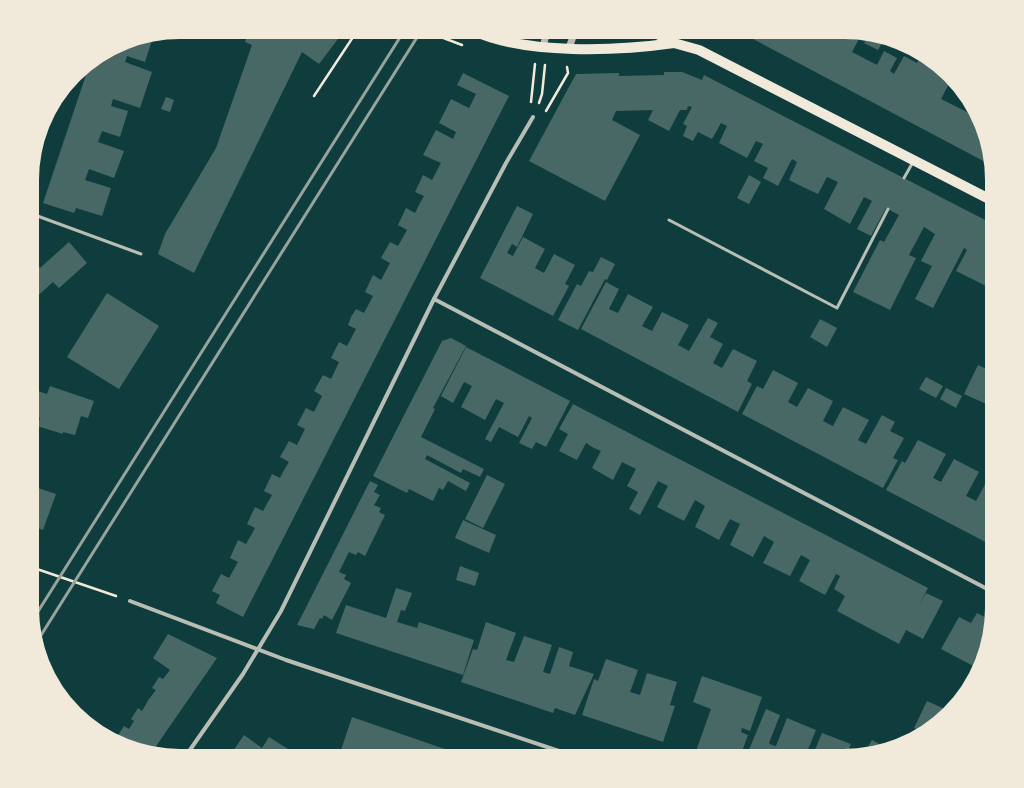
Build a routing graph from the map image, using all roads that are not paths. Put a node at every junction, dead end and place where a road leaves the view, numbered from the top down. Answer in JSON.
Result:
{"nodes":[{"id":1,"x":494,"y":38,"type":"edge"},
{"id":2,"x":545,"y":38,"type":"edge"},
{"id":3,"x":572,"y":38,"type":"edge"},
{"id":4,"x":666,"y":38,"type":"edge"},
{"id":5,"x":674,"y":42,"type":"junction"},
{"id":6,"x":543,"y":47,"type":"junction"},
{"id":7,"x":568,"y":48,"type":"junction"},
{"id":8,"x":534,"y":117,"type":"road end"},
{"id":9,"x":913,"y":161,"type":"junction"},
{"id":10,"x":904,"y":178,"type":"dead end"},
{"id":11,"x":986,"y":198,"type":"edge"},
{"id":12,"x":888,"y":209,"type":"dead end"},
{"id":13,"x":38,"y":216,"type":"edge"},
{"id":14,"x":669,"y":220,"type":"dead end"},
{"id":15,"x":142,"y":254,"type":"dead end"},
{"id":16,"x":434,"y":299,"type":"junction"},
{"id":17,"x":986,"y":588,"type":"edge"},
{"id":18,"x":130,"y":601,"type":"road end"},
{"id":19,"x":259,"y":649,"type":"junction"},
{"id":20,"x":190,"y":750,"type":"edge"},
{"id":21,"x":556,"y":750,"type":"edge"}],
"edges":[{"from":1,"to":6,"type":"main road"},
{"from":2,"to":6,"type":"street"},
{"from":3,"to":7,"type":"street"},
{"from":4,"to":5,"type":"main road"},
{"from":5,"to":7,"type":"main road"},
{"from":5,"to":9,"type":"main road"},
{"from":6,"to":7,"type":"main road"},
{"from":8,"to":16,"type":"street"},
{"from":9,"to":10,"type":"lane"},
{"from":9,"to":11,"type":"main road"},
{"from":12,"to":14,"type":"lane"},
{"from":13,"to":15,"type":"lane"},
{"from":16,"to":17,"type":"street"},
{"from":16,"to":19,"type":"street"},
{"from":18,"to":19,"type":"street"},
{"from":19,"to":20,"type":"street"},
{"from":19,"to":21,"type":"street"}]}
